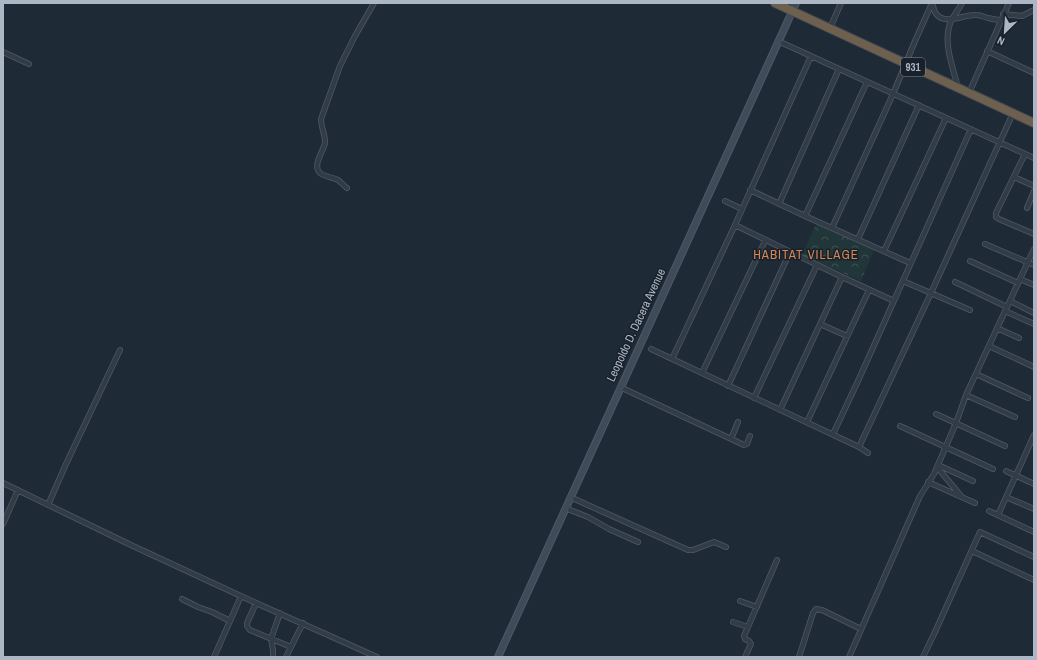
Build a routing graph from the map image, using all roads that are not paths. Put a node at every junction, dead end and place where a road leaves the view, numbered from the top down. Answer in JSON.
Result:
{"nodes":[{"id":1,"x":374,"y":3,"type":"edge"},
{"id":2,"x":775,"y":3,"type":"edge"},
{"id":3,"x":796,"y":3,"type":"edge"},
{"id":4,"x":841,"y":3,"type":"edge"},
{"id":5,"x":932,"y":3,"type":"edge"},
{"id":6,"x":962,"y":3,"type":"edge"},
{"id":7,"x":1009,"y":3,"type":"edge"},
{"id":8,"x":1034,"y":10,"type":"edge"},
{"id":9,"x":792,"y":11,"type":"junction"},
{"id":10,"x":1003,"y":14,"type":"junction"},
{"id":11,"x":951,"y":20,"type":"junction"},
{"id":12,"x":1001,"y":20,"type":"junction"},
{"id":13,"x":830,"y":28,"type":"junction"},
{"id":14,"x":778,"y":41,"type":"junction"},
{"id":15,"x":987,"y":51,"type":"junction"},
{"id":16,"x":3,"y":52,"type":"edge"},
{"id":17,"x":811,"y":56,"type":"junction"},
{"id":18,"x":29,"y":64,"type":"dead end"},
{"id":19,"x":906,"y":64,"type":"junction"},
{"id":20,"x":839,"y":69,"type":"junction"},
{"id":21,"x":1034,"y":73,"type":"edge"},
{"id":22,"x":867,"y":82,"type":"junction"},
{"id":23,"x":958,"y":88,"type":"junction"},
{"id":24,"x":968,"y":93,"type":"junction"},
{"id":25,"x":893,"y":94,"type":"junction"},
{"id":26,"x":919,"y":105,"type":"junction"},
{"id":27,"x":1013,"y":113,"type":"junction"},
{"id":28,"x":946,"y":118,"type":"junction"},
{"id":29,"x":1034,"y":122,"type":"edge"},
{"id":30,"x":971,"y":129,"type":"junction"},
{"id":31,"x":1000,"y":142,"type":"junction"},
{"id":32,"x":1024,"y":154,"type":"junction"},
{"id":33,"x":1034,"y":158,"type":"edge"},
{"id":34,"x":1014,"y":177,"type":"junction"},
{"id":35,"x":1034,"y":186,"type":"edge"},
{"id":36,"x":347,"y":188,"type":"dead end"},
{"id":37,"x":750,"y":190,"type":"junction"},
{"id":38,"x":1034,"y":191,"type":"edge"},
{"id":39,"x":725,"y":201,"type":"dead end"},
{"id":40,"x":779,"y":204,"type":"junction"},
{"id":41,"x":1026,"y":208,"type":"dead end"},
{"id":42,"x":742,"y":209,"type":"junction"},
{"id":43,"x":805,"y":216,"type":"junction"},
{"id":44,"x":735,"y":225,"type":"junction"},
{"id":45,"x":832,"y":228,"type":"junction"},
{"id":46,"x":1034,"y":234,"type":"edge"},
{"id":47,"x":858,"y":239,"type":"junction"},
{"id":48,"x":765,"y":241,"type":"junction"},
{"id":49,"x":985,"y":244,"type":"dead end"},
{"id":50,"x":1034,"y":249,"type":"edge"},
{"id":51,"x":884,"y":251,"type":"junction"},
{"id":52,"x":790,"y":252,"type":"junction"},
{"id":53,"x":970,"y":261,"type":"dead end"},
{"id":54,"x":1028,"y":262,"type":"junction"},
{"id":55,"x":910,"y":263,"type":"junction"},
{"id":56,"x":817,"y":265,"type":"junction"},
{"id":57,"x":1034,"y":265,"type":"edge"},
{"id":58,"x":842,"y":277,"type":"junction"},
{"id":59,"x":903,"y":281,"type":"junction"},
{"id":60,"x":1019,"y":281,"type":"junction"},
{"id":61,"x":955,"y":282,"type":"dead end"},
{"id":62,"x":1034,"y":285,"type":"edge"},
{"id":63,"x":869,"y":290,"type":"junction"},
{"id":64,"x":931,"y":292,"type":"junction"},
{"id":65,"x":894,"y":301,"type":"junction"},
{"id":66,"x":1010,"y":301,"type":"junction"},
{"id":67,"x":1006,"y":309,"type":"junction"},
{"id":68,"x":970,"y":310,"type":"dead end"},
{"id":69,"x":1034,"y":313,"type":"edge"},
{"id":70,"x":820,"y":324,"type":"junction"},
{"id":71,"x":1034,"y":324,"type":"edge"},
{"id":72,"x":998,"y":328,"type":"junction"},
{"id":73,"x":847,"y":336,"type":"junction"},
{"id":74,"x":1019,"y":338,"type":"dead end"},
{"id":75,"x":989,"y":346,"type":"junction"},
{"id":76,"x":651,"y":349,"type":"dead end"},
{"id":77,"x":120,"y":350,"type":"dead end"},
{"id":78,"x":672,"y":359,"type":"junction"},
{"id":79,"x":1034,"y":367,"type":"edge"},
{"id":80,"x":702,"y":373,"type":"junction"},
{"id":81,"x":976,"y":374,"type":"junction"},
{"id":82,"x":728,"y":386,"type":"junction"},
{"id":83,"x":620,"y":387,"type":"junction"},
{"id":84,"x":966,"y":395,"type":"junction"},
{"id":85,"x":754,"y":398,"type":"junction"},
{"id":86,"x":1028,"y":398,"type":"dead end"},
{"id":87,"x":780,"y":410,"type":"junction"},
{"id":88,"x":936,"y":414,"type":"dead end"},
{"id":89,"x":1015,"y":417,"type":"dead end"},
{"id":90,"x":738,"y":422,"type":"dead end"},
{"id":91,"x":806,"y":422,"type":"junction"},
{"id":92,"x":956,"y":423,"type":"junction"},
{"id":93,"x":900,"y":426,"type":"dead end"},
{"id":94,"x":833,"y":434,"type":"junction"},
{"id":95,"x":1034,"y":435,"type":"edge"},
{"id":96,"x":750,"y":436,"type":"dead end"},
{"id":97,"x":731,"y":439,"type":"junction"},
{"id":98,"x":1005,"y":446,"type":"dead end"},
{"id":99,"x":859,"y":447,"type":"junction"},
{"id":100,"x":946,"y":447,"type":"junction"},
{"id":101,"x":868,"y":453,"type":"dead end"},
{"id":102,"x":937,"y":466,"type":"junction"},
{"id":103,"x":993,"y":469,"type":"dead end"},
{"id":104,"x":1006,"y":471,"type":"dead end"},
{"id":105,"x":1016,"y":475,"type":"junction"},
{"id":106,"x":973,"y":481,"type":"dead end"},
{"id":107,"x":928,"y":482,"type":"junction"},
{"id":108,"x":3,"y":483,"type":"edge"},
{"id":109,"x":1034,"y":484,"type":"edge"},
{"id":110,"x":18,"y":490,"type":"junction"},
{"id":111,"x":570,"y":497,"type":"junction"},
{"id":112,"x":962,"y":497,"type":"junction"},
{"id":113,"x":1006,"y":497,"type":"junction"},
{"id":114,"x":975,"y":503,"type":"dead end"},
{"id":115,"x":48,"y":505,"type":"junction"},
{"id":116,"x":565,"y":508,"type":"junction"},
{"id":117,"x":1034,"y":509,"type":"edge"},
{"id":118,"x":988,"y":511,"type":"dead end"},
{"id":119,"x":998,"y":515,"type":"junction"},
{"id":120,"x":3,"y":524,"type":"edge"},
{"id":121,"x":1034,"y":532,"type":"edge"},
{"id":122,"x":638,"y":542,"type":"dead end"},
{"id":123,"x":726,"y":546,"type":"dead end"},
{"id":124,"x":972,"y":551,"type":"junction"},
{"id":125,"x":1034,"y":557,"type":"edge"},
{"id":126,"x":777,"y":560,"type":"dead end"},
{"id":127,"x":1034,"y":580,"type":"edge"},
{"id":128,"x":241,"y":596,"type":"junction"},
{"id":129,"x":182,"y":599,"type":"dead end"},
{"id":130,"x":740,"y":601,"type":"dead end"},
{"id":131,"x":256,"y":603,"type":"junction"},
{"id":132,"x":757,"y":607,"type":"junction"},
{"id":133,"x":280,"y":613,"type":"junction"},
{"id":134,"x":230,"y":621,"type":"junction"},
{"id":135,"x":733,"y":622,"type":"dead end"},
{"id":136,"x":303,"y":623,"type":"junction"},
{"id":137,"x":748,"y":628,"type":"junction"},
{"id":138,"x":861,"y":629,"type":"junction"},
{"id":139,"x":271,"y":639,"type":"junction"},
{"id":140,"x":291,"y":647,"type":"junction"},
{"id":141,"x":214,"y":657,"type":"edge"},
{"id":142,"x":273,"y":657,"type":"edge"},
{"id":143,"x":286,"y":657,"type":"edge"},
{"id":144,"x":377,"y":657,"type":"edge"},
{"id":145,"x":498,"y":657,"type":"edge"},
{"id":146,"x":745,"y":657,"type":"edge"},
{"id":147,"x":799,"y":657,"type":"edge"},
{"id":148,"x":849,"y":657,"type":"edge"},
{"id":149,"x":923,"y":657,"type":"edge"}],
"edges":[{"from":1,"to":36,"type":"street"},
{"from":2,"to":9,"type":"highway","number":"931"},
{"from":3,"to":9,"type":"main road","name":"Leopoldo D. Dacera Avenue"},
{"from":4,"to":13,"type":"street"},
{"from":5,"to":11,"type":"street"},
{"from":5,"to":19,"type":"street"},
{"from":6,"to":11,"type":"street"},
{"from":7,"to":10,"type":"street"},
{"from":8,"to":10,"type":"street"},
{"from":9,"to":13,"type":"highway","number":"931"},
{"from":9,"to":14,"type":"main road","name":"Leopoldo D. Dacera Avenue"},
{"from":10,"to":12,"type":"street"},
{"from":11,"to":12,"type":"street"},
{"from":11,"to":23,"type":"street"},
{"from":12,"to":15,"type":"street"},
{"from":13,"to":19,"type":"highway","number":"931"},
{"from":14,"to":17,"type":"street"},
{"from":14,"to":83,"type":"main road","name":"Leopoldo D. Dacera Avenue"},
{"from":15,"to":21,"type":"street"},
{"from":15,"to":24,"type":"street"},
{"from":16,"to":18,"type":"street"},
{"from":17,"to":20,"type":"street"},
{"from":17,"to":37,"type":"street"},
{"from":19,"to":23,"type":"highway","number":"931"},
{"from":19,"to":25,"type":"street"},
{"from":20,"to":22,"type":"street"},
{"from":20,"to":40,"type":"street"},
{"from":22,"to":25,"type":"street"},
{"from":22,"to":43,"type":"street"},
{"from":23,"to":24,"type":"highway","number":"931"},
{"from":24,"to":27,"type":"highway","number":"931"},
{"from":25,"to":26,"type":"street"},
{"from":25,"to":45,"type":"street"},
{"from":26,"to":28,"type":"street"},
{"from":26,"to":47,"type":"street"},
{"from":27,"to":29,"type":"highway","number":"931"},
{"from":27,"to":31,"type":"street"},
{"from":28,"to":30,"type":"street"},
{"from":28,"to":51,"type":"street"},
{"from":30,"to":31,"type":"street"},
{"from":30,"to":55,"type":"street"},
{"from":31,"to":32,"type":"street"},
{"from":31,"to":64,"type":"street"},
{"from":32,"to":33,"type":"street"},
{"from":32,"to":34,"type":"street"},
{"from":34,"to":35,"type":"street"},
{"from":34,"to":46,"type":"street"},
{"from":37,"to":40,"type":"street"},
{"from":37,"to":42,"type":"street"},
{"from":38,"to":41,"type":"street"},
{"from":39,"to":42,"type":"street"},
{"from":40,"to":43,"type":"street"},
{"from":42,"to":44,"type":"street"},
{"from":43,"to":45,"type":"street"},
{"from":44,"to":48,"type":"street"},
{"from":44,"to":78,"type":"street"},
{"from":45,"to":47,"type":"street"},
{"from":47,"to":51,"type":"street"},
{"from":48,"to":52,"type":"street"},
{"from":48,"to":80,"type":"street"},
{"from":49,"to":54,"type":"street"},
{"from":50,"to":54,"type":"street"},
{"from":51,"to":55,"type":"street"},
{"from":52,"to":56,"type":"street"},
{"from":52,"to":82,"type":"street"},
{"from":53,"to":60,"type":"street"},
{"from":54,"to":57,"type":"street"},
{"from":54,"to":60,"type":"street"},
{"from":55,"to":59,"type":"street"},
{"from":56,"to":58,"type":"street"},
{"from":56,"to":85,"type":"street"},
{"from":58,"to":63,"type":"street"},
{"from":58,"to":70,"type":"street"},
{"from":59,"to":64,"type":"street"},
{"from":59,"to":65,"type":"street"},
{"from":60,"to":62,"type":"street"},
{"from":60,"to":66,"type":"street"},
{"from":61,"to":67,"type":"street"},
{"from":63,"to":65,"type":"street"},
{"from":63,"to":73,"type":"street"},
{"from":64,"to":68,"type":"street"},
{"from":64,"to":99,"type":"street"},
{"from":65,"to":94,"type":"street"},
{"from":66,"to":67,"type":"street"},
{"from":66,"to":69,"type":"street"},
{"from":67,"to":71,"type":"street"},
{"from":67,"to":72,"type":"street"},
{"from":70,"to":73,"type":"street"},
{"from":70,"to":87,"type":"street"},
{"from":72,"to":74,"type":"street"},
{"from":72,"to":75,"type":"street"},
{"from":73,"to":91,"type":"street"},
{"from":75,"to":79,"type":"street"},
{"from":75,"to":81,"type":"street"},
{"from":76,"to":78,"type":"street"},
{"from":77,"to":115,"type":"street"},
{"from":78,"to":80,"type":"street"},
{"from":80,"to":82,"type":"street"},
{"from":81,"to":84,"type":"street"},
{"from":81,"to":86,"type":"street"},
{"from":82,"to":85,"type":"street"},
{"from":83,"to":97,"type":"street"},
{"from":83,"to":111,"type":"main road","name":"Leopoldo D. Dacera Avenue"},
{"from":84,"to":89,"type":"street"},
{"from":84,"to":92,"type":"street"},
{"from":85,"to":87,"type":"street"},
{"from":87,"to":91,"type":"street"},
{"from":88,"to":92,"type":"street"},
{"from":90,"to":97,"type":"street"},
{"from":91,"to":94,"type":"street"},
{"from":92,"to":98,"type":"street"},
{"from":92,"to":100,"type":"street"},
{"from":93,"to":100,"type":"street"},
{"from":94,"to":99,"type":"street"},
{"from":95,"to":105,"type":"street"},
{"from":96,"to":97,"type":"street"},
{"from":99,"to":101,"type":"street"},
{"from":100,"to":102,"type":"street"},
{"from":100,"to":103,"type":"street"},
{"from":102,"to":106,"type":"street"},
{"from":102,"to":107,"type":"street"},
{"from":102,"to":112,"type":"street"},
{"from":104,"to":105,"type":"street"},
{"from":105,"to":109,"type":"street"},
{"from":105,"to":113,"type":"street"},
{"from":107,"to":112,"type":"street"},
{"from":107,"to":138,"type":"street"},
{"from":108,"to":110,"type":"street"},
{"from":110,"to":115,"type":"street"},
{"from":110,"to":120,"type":"street"},
{"from":111,"to":116,"type":"main road","name":"Leopoldo D. Dacera Avenue"},
{"from":111,"to":123,"type":"street"},
{"from":112,"to":114,"type":"street"},
{"from":113,"to":117,"type":"street"},
{"from":113,"to":119,"type":"street"},
{"from":115,"to":128,"type":"street"},
{"from":116,"to":122,"type":"street"},
{"from":116,"to":145,"type":"main road","name":"Leopoldo D. Dacera Avenue"},
{"from":118,"to":119,"type":"street"},
{"from":119,"to":121,"type":"street"},
{"from":124,"to":125,"type":"street"},
{"from":124,"to":127,"type":"street"},
{"from":124,"to":149,"type":"street"},
{"from":126,"to":132,"type":"street"},
{"from":128,"to":131,"type":"street"},
{"from":128,"to":134,"type":"street"},
{"from":129,"to":134,"type":"street"},
{"from":130,"to":132,"type":"street"},
{"from":131,"to":133,"type":"street"},
{"from":131,"to":139,"type":"street"},
{"from":132,"to":137,"type":"street"},
{"from":133,"to":136,"type":"street"},
{"from":133,"to":139,"type":"street"},
{"from":134,"to":141,"type":"street"},
{"from":135,"to":137,"type":"street"},
{"from":136,"to":140,"type":"street"},
{"from":136,"to":144,"type":"street"},
{"from":137,"to":146,"type":"street"},
{"from":138,"to":147,"type":"street"},
{"from":138,"to":148,"type":"street"},
{"from":139,"to":140,"type":"street"},
{"from":139,"to":142,"type":"street"},
{"from":140,"to":143,"type":"street"}]}
